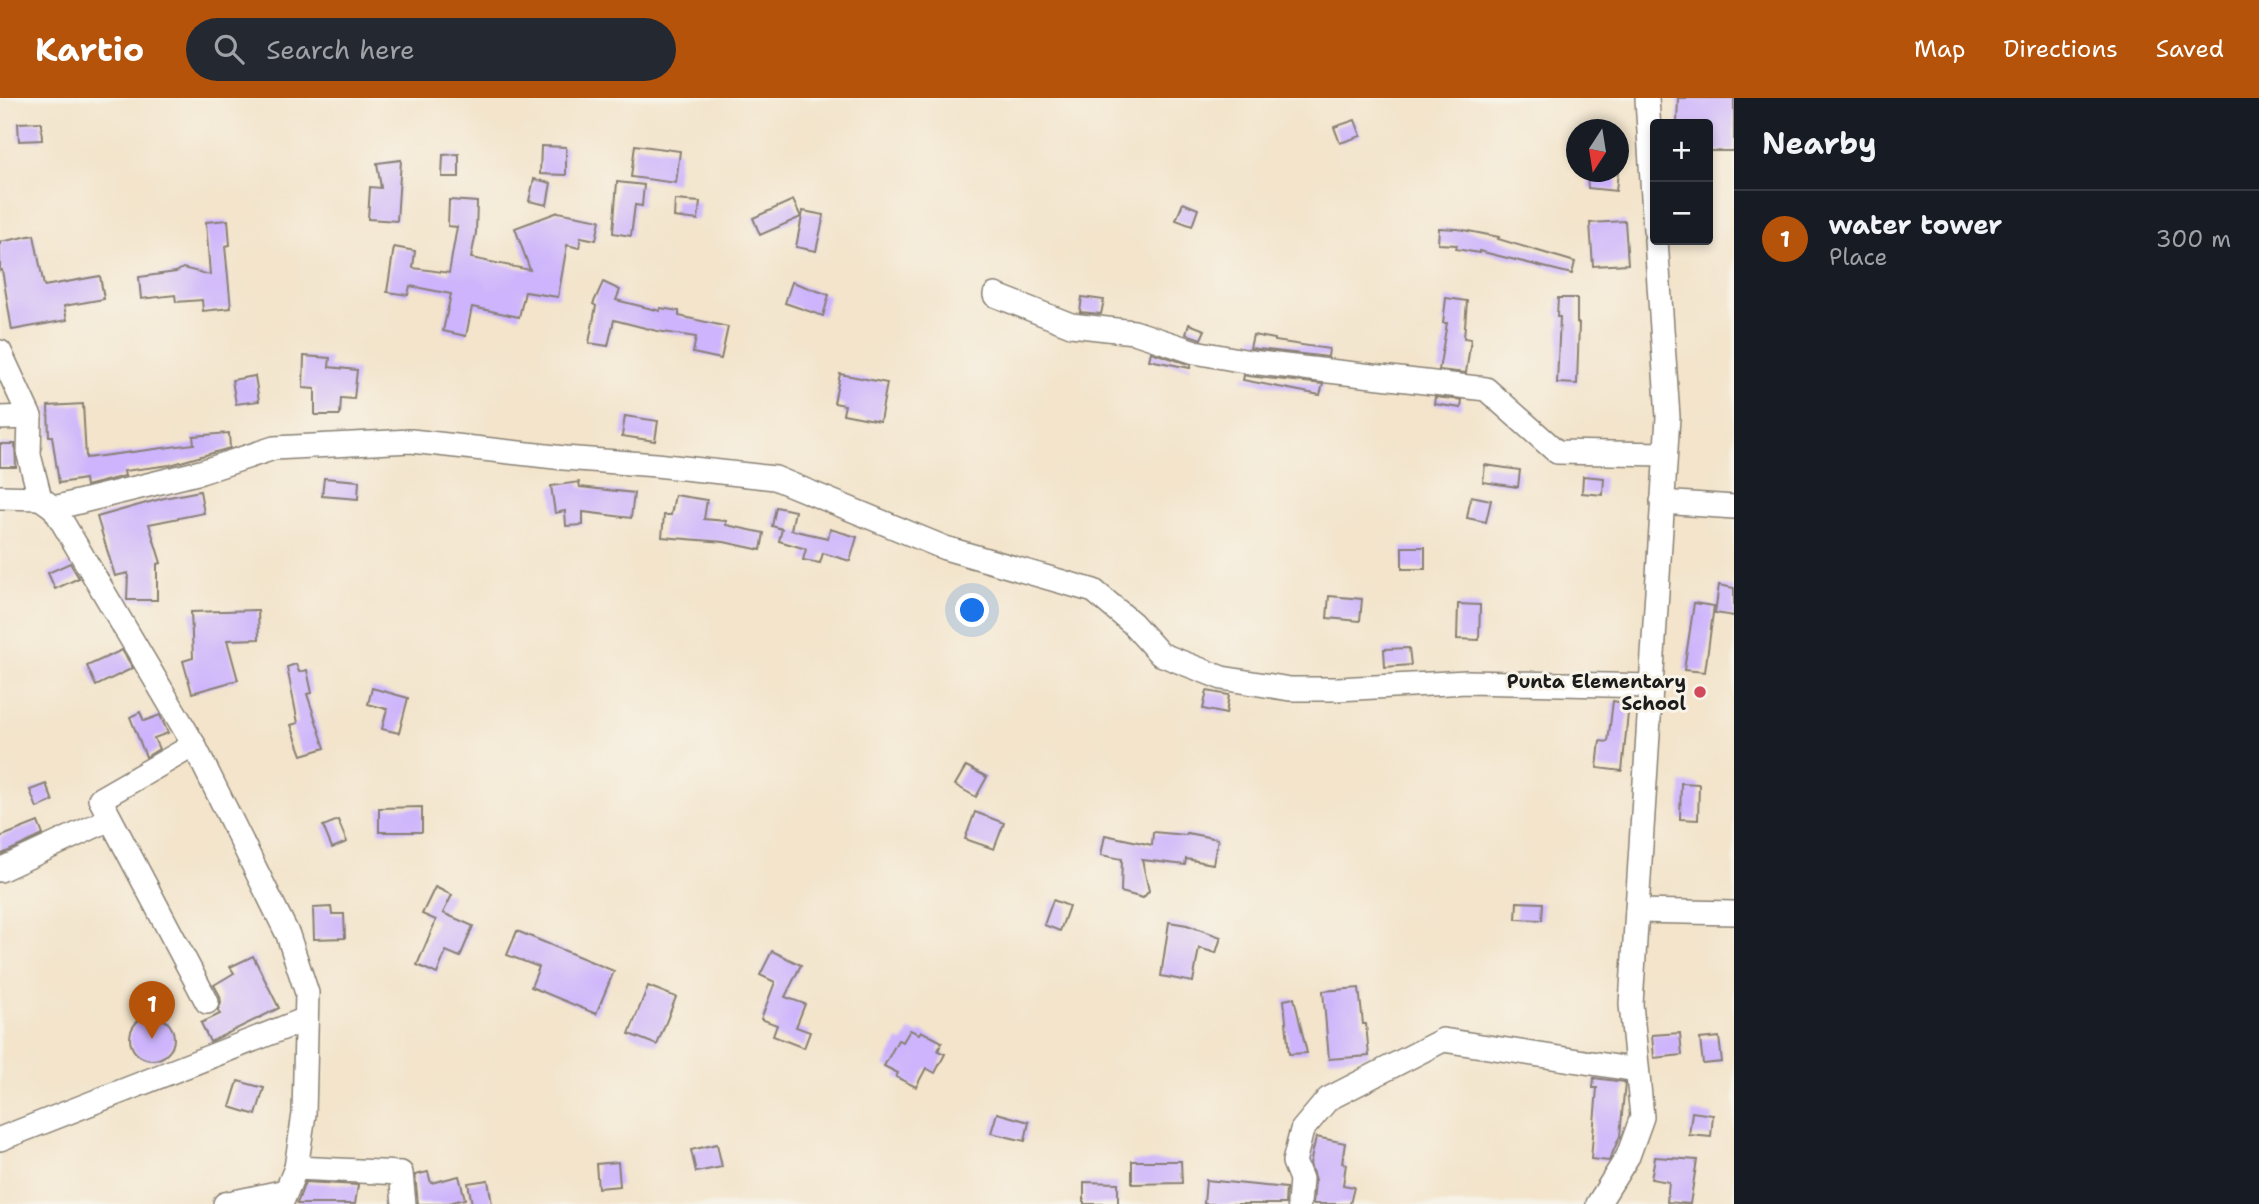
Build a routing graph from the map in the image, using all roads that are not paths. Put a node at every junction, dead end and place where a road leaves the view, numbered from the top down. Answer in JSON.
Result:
{"nodes":[{"id":1,"x":1647,"y":98,"type":"edge"},
{"id":2,"x":1652,"y":182,"type":"edge"},
{"id":3,"x":1656,"y":245,"type":"edge"},
{"id":4,"x":995,"y":296,"type":"dead end"},
{"id":5,"x":0,"y":352,"type":"edge"},
{"id":6,"x":30,"y":417,"type":"junction"},
{"id":7,"x":0,"y":418,"type":"edge"},
{"id":8,"x":1665,"y":454,"type":"junction"},
{"id":9,"x":0,"y":497,"type":"edge"},
{"id":10,"x":1662,"y":502,"type":"junction"},
{"id":11,"x":47,"y":503,"type":"junction"},
{"id":12,"x":1734,"y":506,"type":"edge"},
{"id":13,"x":1651,"y":686,"type":"junction"},
{"id":14,"x":194,"y":745,"type":"junction"},
{"id":15,"x":110,"y":819,"type":"junction"},
{"id":16,"x":0,"y":870,"type":"edge"},
{"id":17,"x":1637,"y":911,"type":"junction"},
{"id":18,"x":1734,"y":913,"type":"edge"},
{"id":19,"x":207,"y":1002,"type":"dead end"},
{"id":20,"x":306,"y":1019,"type":"junction"},
{"id":21,"x":1637,"y":1070,"type":"junction"},
{"id":22,"x":0,"y":1139,"type":"edge"},
{"id":23,"x":296,"y":1168,"type":"junction"},
{"id":24,"x":283,"y":1198,"type":"edge"},
{"id":25,"x":225,"y":1204,"type":"edge"},
{"id":26,"x":404,"y":1204,"type":"edge"},
{"id":27,"x":1299,"y":1204,"type":"edge"},
{"id":28,"x":1598,"y":1204,"type":"edge"}],
"edges":[{"from":1,"to":2,"type":"street"},
{"from":3,"to":8,"type":"street"},
{"from":4,"to":8,"type":"street"},
{"from":5,"to":6,"type":"street"},
{"from":6,"to":7,"type":"street"},
{"from":6,"to":11,"type":"street"},
{"from":8,"to":10,"type":"street"},
{"from":9,"to":11,"type":"street"},
{"from":10,"to":12,"type":"street"},
{"from":10,"to":13,"type":"street"},
{"from":11,"to":13,"type":"street"},
{"from":11,"to":14,"type":"street"},
{"from":13,"to":17,"type":"street"},
{"from":14,"to":15,"type":"street"},
{"from":14,"to":20,"type":"street"},
{"from":15,"to":16,"type":"street"},
{"from":15,"to":19,"type":"street"},
{"from":17,"to":18,"type":"street"},
{"from":17,"to":21,"type":"street"},
{"from":20,"to":22,"type":"street"},
{"from":20,"to":23,"type":"street"},
{"from":21,"to":27,"type":"street"},
{"from":21,"to":28,"type":"street"},
{"from":23,"to":24,"type":"street"},
{"from":23,"to":26,"type":"street"},
{"from":24,"to":25,"type":"street"}]}
